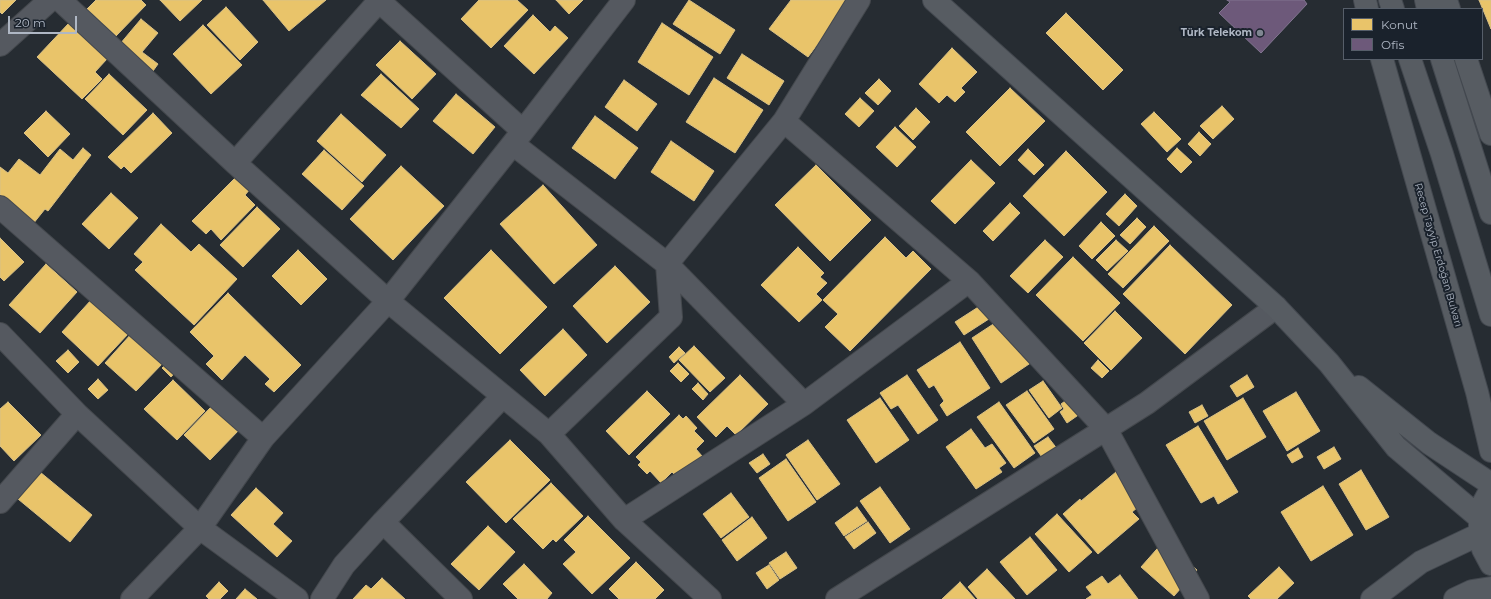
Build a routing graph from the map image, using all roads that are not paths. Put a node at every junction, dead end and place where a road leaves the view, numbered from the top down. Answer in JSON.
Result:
{"nodes":[{"id":1,"x":50,"y":0,"type":"edge"},
{"id":2,"x":60,"y":0,"type":"edge"},
{"id":3,"x":624,"y":0,"type":"edge"},
{"id":4,"x":859,"y":0,"type":"edge"},
{"id":5,"x":934,"y":0,"type":"edge"},
{"id":6,"x":378,"y":1,"type":"edge"},
{"id":7,"x":2,"y":40,"type":"edge"},
{"id":8,"x":1382,"y":60,"type":"edge"},
{"id":9,"x":1410,"y":60,"type":"edge"},
{"id":10,"x":1442,"y":60,"type":"edge"},
{"id":11,"x":1466,"y":60,"type":"edge"},
{"id":12,"x":784,"y":121,"type":"junction"},
{"id":13,"x":1491,"y":134,"type":"edge"},
{"id":14,"x":518,"y":138,"type":"junction"},
{"id":15,"x":236,"y":163,"type":"junction"},
{"id":16,"x":0,"y":206,"type":"edge"},
{"id":17,"x":1491,"y":213,"type":"edge"},
{"id":18,"x":667,"y":264,"type":"junction"},
{"id":19,"x":969,"y":281,"type":"junction"},
{"id":20,"x":388,"y":301,"type":"junction"},
{"id":21,"x":1276,"y":307,"type":"junction"},
{"id":22,"x":1491,"y":315,"type":"edge"},
{"id":23,"x":0,"y":334,"type":"edge"},
{"id":24,"x":1329,"y":363,"type":"junction"},
{"id":25,"x":503,"y":396,"type":"junction"},
{"id":26,"x":804,"y":404,"type":"junction"},
{"id":27,"x":77,"y":414,"type":"junction"},
{"id":28,"x":1106,"y":429,"type":"junction"},
{"id":29,"x":549,"y":434,"type":"junction"},
{"id":30,"x":263,"y":438,"type":"junction"},
{"id":31,"x":1491,"y":451,"type":"edge"},
{"id":32,"x":1491,"y":484,"type":"edge"},
{"id":33,"x":1491,"y":489,"type":"edge"},
{"id":34,"x":0,"y":502,"type":"edge"},
{"id":35,"x":624,"y":520,"type":"junction"},
{"id":36,"x":383,"y":522,"type":"junction"},
{"id":37,"x":1480,"y":526,"type":"junction"},
{"id":38,"x":200,"y":528,"type":"junction"},
{"id":39,"x":1491,"y":564,"type":"edge"},
{"id":40,"x":1491,"y":588,"type":"edge"},
{"id":41,"x":1189,"y":595,"type":"edge"},
{"id":42,"x":132,"y":599,"type":"edge"},
{"id":43,"x":297,"y":599,"type":"edge"},
{"id":44,"x":322,"y":599,"type":"edge"},
{"id":45,"x":461,"y":599,"type":"edge"},
{"id":46,"x":710,"y":599,"type":"edge"},
{"id":47,"x":836,"y":599,"type":"edge"},
{"id":48,"x":1372,"y":599,"type":"edge"},
{"id":49,"x":1455,"y":599,"type":"edge"}],
"edges":[{"from":1,"to":7,"type":"street"},
{"from":2,"to":15,"type":"street"},
{"from":3,"to":14,"type":"street"},
{"from":4,"to":12,"type":"street"},
{"from":5,"to":21,"type":"main road"},
{"from":6,"to":14,"type":"street"},
{"from":6,"to":15,"type":"street"},
{"from":8,"to":31,"type":"main road","name":"Recep Tayyip Erdoğan Bulvarı"},
{"from":9,"to":22,"type":"main road"},
{"from":10,"to":17,"type":"main road"},
{"from":11,"to":13,"type":"main road"},
{"from":12,"to":18,"type":"street"},
{"from":12,"to":19,"type":"street"},
{"from":14,"to":18,"type":"street"},
{"from":14,"to":20,"type":"street"},
{"from":15,"to":20,"type":"street"},
{"from":16,"to":30,"type":"street"},
{"from":18,"to":26,"type":"street"},
{"from":18,"to":29,"type":"street"},
{"from":19,"to":26,"type":"street"},
{"from":19,"to":28,"type":"street"},
{"from":20,"to":25,"type":"street"},
{"from":20,"to":30,"type":"street"},
{"from":21,"to":24,"type":"main road"},
{"from":21,"to":28,"type":"street"},
{"from":23,"to":27,"type":"street"},
{"from":24,"to":32,"type":"main road"},
{"from":24,"to":37,"type":"main road"},
{"from":25,"to":29,"type":"street"},
{"from":25,"to":36,"type":"street"},
{"from":26,"to":35,"type":"street"},
{"from":27,"to":34,"type":"street"},
{"from":27,"to":38,"type":"street"},
{"from":28,"to":41,"type":"street"},
{"from":28,"to":47,"type":"street"},
{"from":29,"to":35,"type":"street"},
{"from":30,"to":38,"type":"street"},
{"from":33,"to":37,"type":"main road"},
{"from":35,"to":46,"type":"street"},
{"from":36,"to":44,"type":"street"},
{"from":36,"to":45,"type":"street"},
{"from":37,"to":39,"type":"main road"},
{"from":37,"to":48,"type":"main road"},
{"from":38,"to":42,"type":"street"},
{"from":38,"to":43,"type":"street"},
{"from":40,"to":49,"type":"main road"}]}
